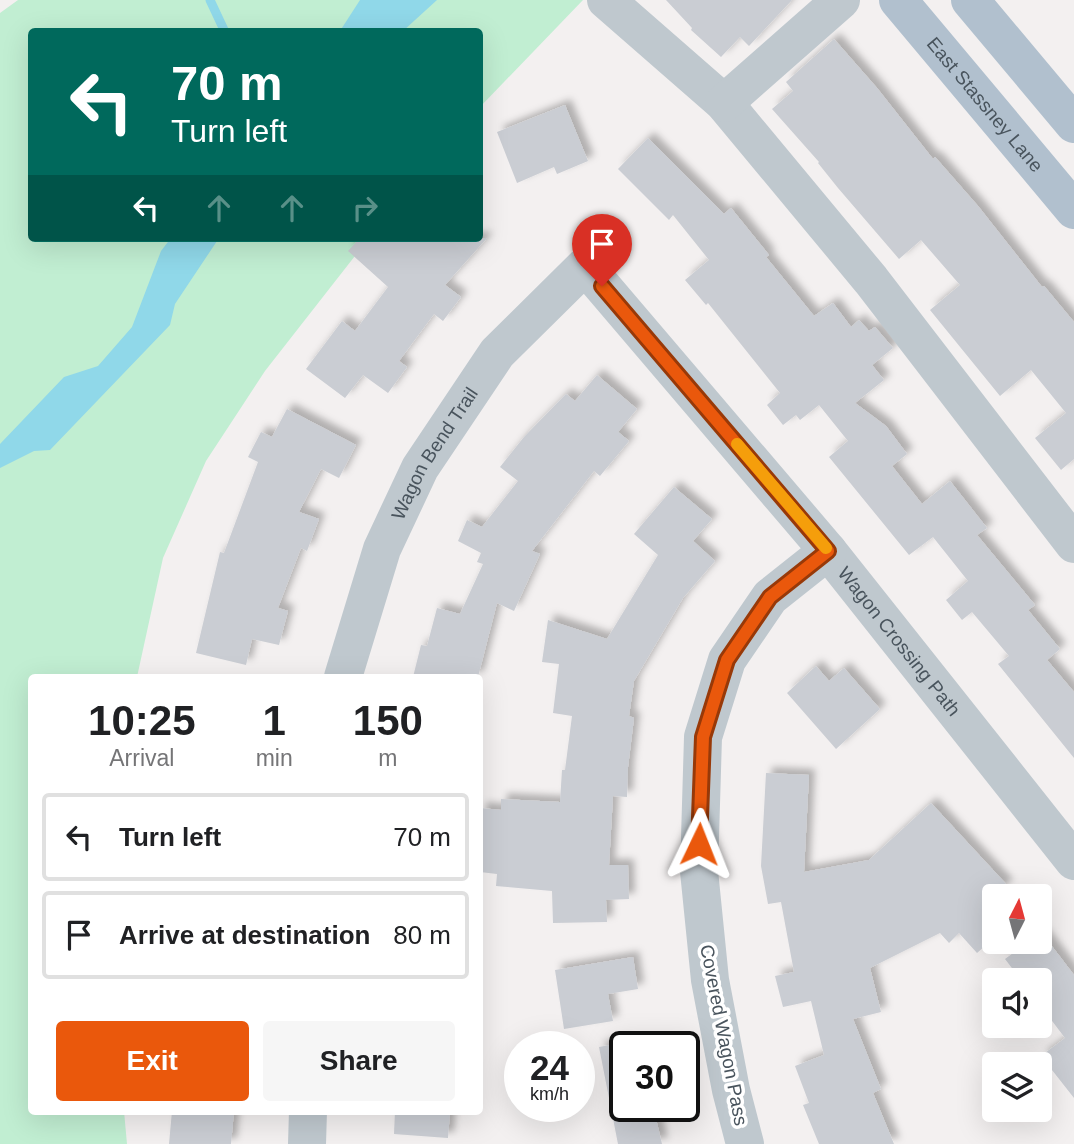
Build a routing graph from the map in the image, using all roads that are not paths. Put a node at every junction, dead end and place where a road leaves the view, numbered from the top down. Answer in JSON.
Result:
{"nodes":[{"id":1,"x":606,"y":0,"type":"edge"},
{"id":2,"x":841,"y":0,"type":"edge"},
{"id":3,"x":898,"y":0,"type":"edge"},
{"id":4,"x":970,"y":0,"type":"edge"},
{"id":5,"x":724,"y":103,"type":"junction"},
{"id":6,"x":1074,"y":124,"type":"edge"},
{"id":7,"x":1074,"y":210,"type":"edge"},
{"id":8,"x":585,"y":265,"type":"joint"},
{"id":9,"x":1074,"y":544,"type":"edge"},
{"id":10,"x":828,"y":551,"type":"junction"},
{"id":11,"x":344,"y":674,"type":"edge"},
{"id":12,"x":1074,"y":861,"type":"edge"},
{"id":13,"x":308,"y":1115,"type":"edge"},
{"id":14,"x":307,"y":1144,"type":"edge"},
{"id":15,"x":745,"y":1144,"type":"edge"}],
"edges":[{"from":1,"to":5,"type":"street"},
{"from":2,"to":5,"type":"street"},
{"from":3,"to":7,"type":"main road","name":"East Stassney Lane"},
{"from":4,"to":6,"type":"main road"},
{"from":5,"to":9,"type":"street"},
{"from":8,"to":10,"type":"street","name":"Wagon Crossing Path"},
{"from":8,"to":11,"type":"street","name":"Wagon Bend Trail"},
{"from":10,"to":12,"type":"street","name":"Wagon Crossing Path"},
{"from":10,"to":15,"type":"street","name":"Covered Wagon Pass"},
{"from":13,"to":14,"type":"street"}]}
